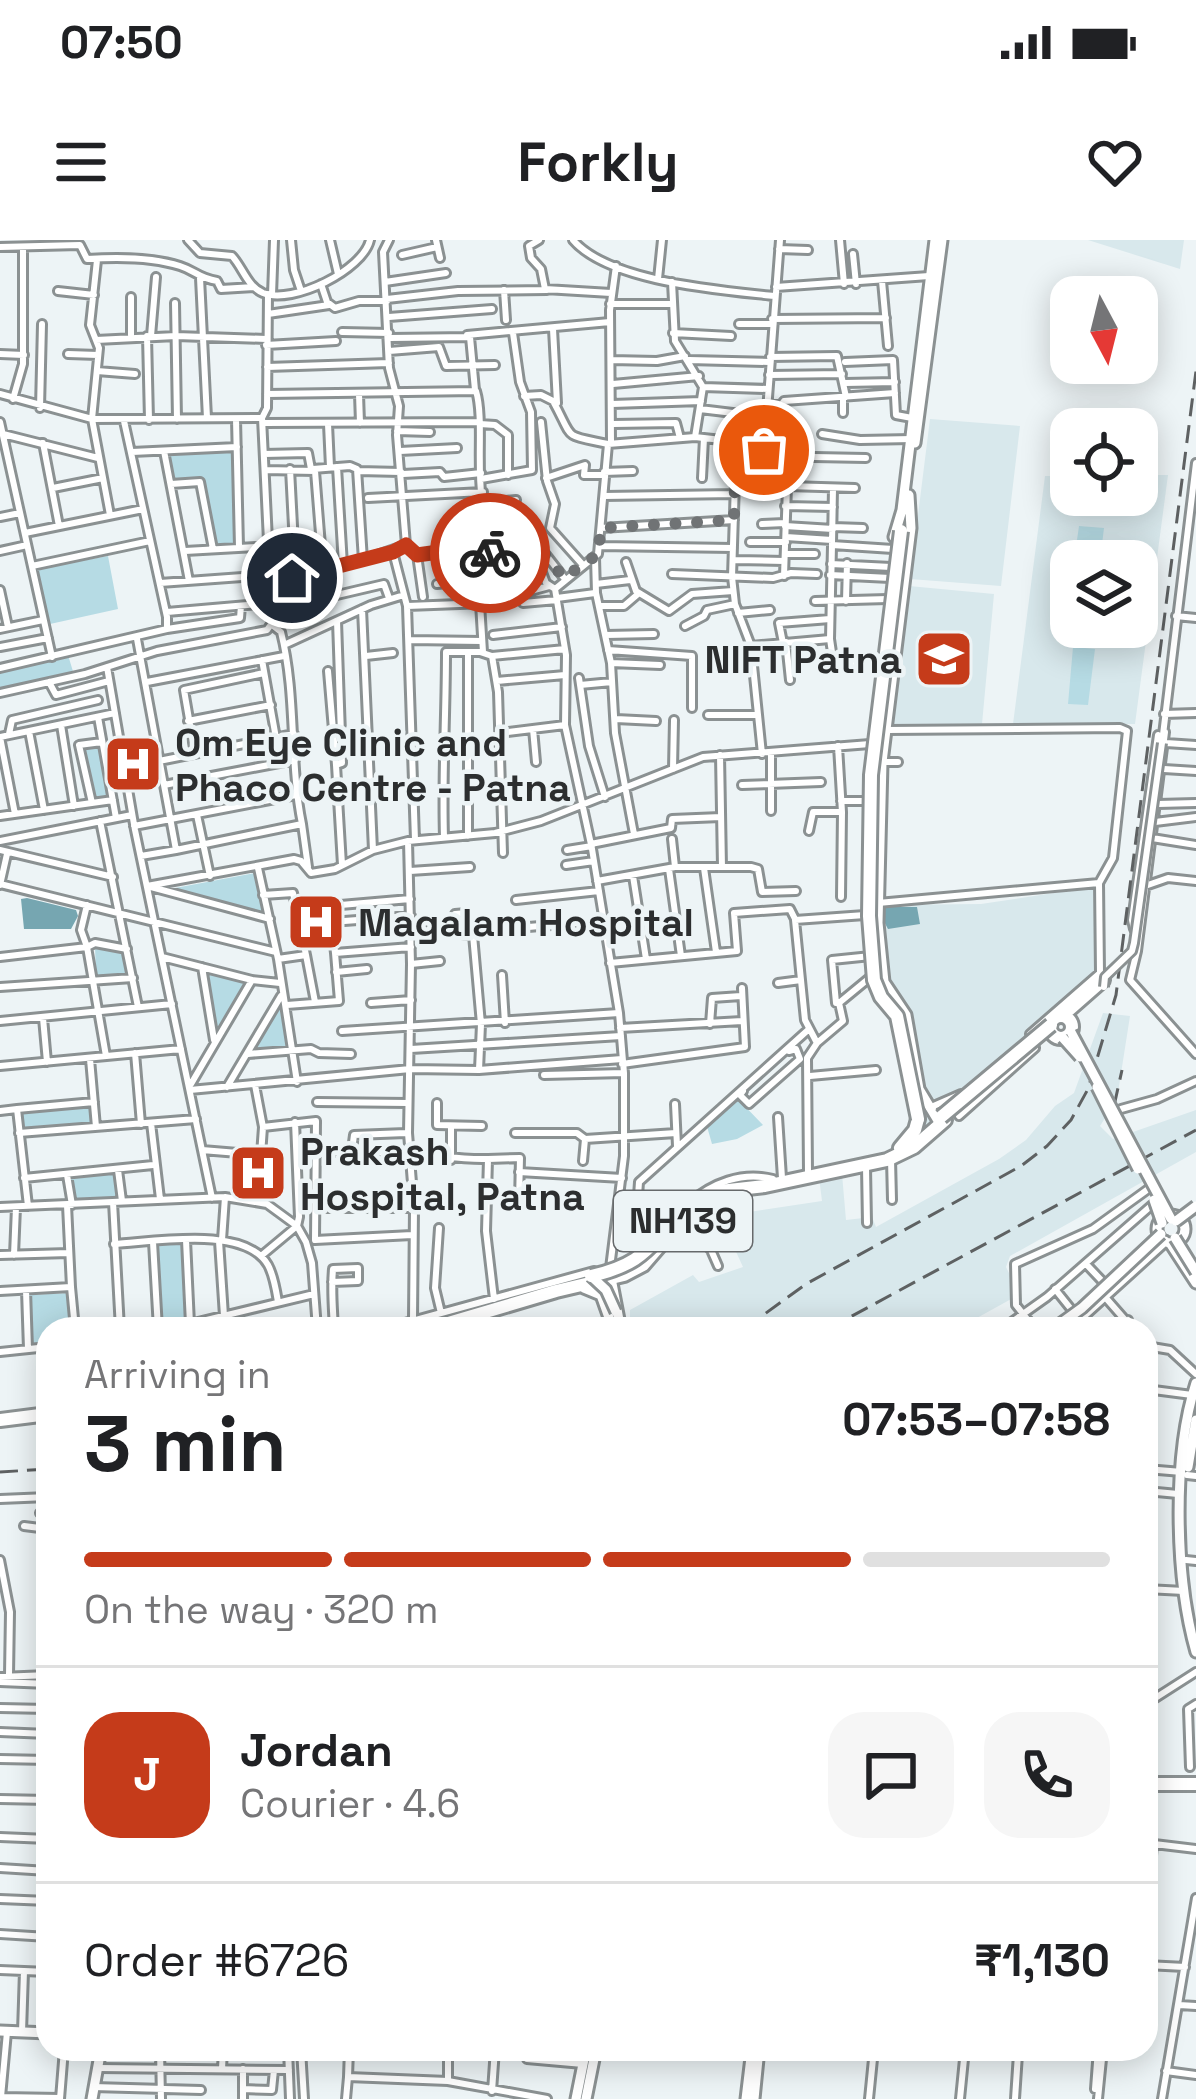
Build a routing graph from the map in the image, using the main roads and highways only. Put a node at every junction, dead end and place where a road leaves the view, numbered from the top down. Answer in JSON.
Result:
{"nodes":[{"id":1,"x":938,"y":240,"type":"edge"},
{"id":2,"x":930,"y":295,"type":"junction"},
{"id":3,"x":921,"y":369,"type":"junction"},
{"id":4,"x":912,"y":439,"type":"junction"},
{"id":5,"x":904,"y":520,"type":"junction"},
{"id":6,"x":880,"y":726,"type":"junction"},
{"id":7,"x":876,"y":753,"type":"junction"},
{"id":8,"x":876,"y":975,"type":"junction"},
{"id":9,"x":1104,"y":984,"type":"road end"},
{"id":10,"x":1061,"y":1027,"type":"junction"},
{"id":11,"x":908,"y":1067,"type":"junction"},
{"id":12,"x":937,"y":1120,"type":"junction"},
{"id":13,"x":898,"y":1153,"type":"junction"},
{"id":14,"x":1196,"y":1208,"type":"edge"},
{"id":15,"x":1171,"y":1229,"type":"junction"},
{"id":16,"x":1196,"y":1269,"type":"edge"},
{"id":17,"x":610,"y":1273,"type":"junction"},
{"id":18,"x":591,"y":1276,"type":"junction"},
{"id":19,"x":1196,"y":1283,"type":"edge"},
{"id":20,"x":534,"y":1298,"type":"junction"},
{"id":21,"x":439,"y":1317,"type":"edge"},
{"id":22,"x":470,"y":1317,"type":"edge"},
{"id":23,"x":612,"y":1317,"type":"edge"},
{"id":24,"x":615,"y":1317,"type":"edge"},
{"id":25,"x":618,"y":1317,"type":"edge"},
{"id":26,"x":1071,"y":1317,"type":"edge"},
{"id":27,"x":1082,"y":1317,"type":"edge"},
{"id":28,"x":1083,"y":1317,"type":"edge"},
{"id":29,"x":1196,"y":1383,"type":"edge"},
{"id":30,"x":1193,"y":1399,"type":"edge"},
{"id":31,"x":36,"y":1412,"type":"edge"},
{"id":32,"x":0,"y":1417,"type":"edge"},
{"id":33,"x":1196,"y":1420,"type":"edge"},
{"id":34,"x":1186,"y":1446,"type":"junction"},
{"id":35,"x":1188,"y":1474,"type":"edge"},
{"id":36,"x":1191,"y":1560,"type":"edge"},
{"id":37,"x":1185,"y":1591,"type":"junction"},
{"id":38,"x":1196,"y":1631,"type":"edge"},
{"id":39,"x":1196,"y":1652,"type":"edge"},
{"id":40,"x":1194,"y":1776,"type":"edge"},
{"id":41,"x":1158,"y":1780,"type":"edge"},
{"id":42,"x":3,"y":2032,"type":"edge"},
{"id":43,"x":36,"y":2033,"type":"edge"},
{"id":44,"x":98,"y":2061,"type":"edge"},
{"id":45,"x":99,"y":2061,"type":"edge"},
{"id":46,"x":584,"y":2061,"type":"edge"},
{"id":47,"x":589,"y":2061,"type":"edge"},
{"id":48,"x":754,"y":2061,"type":"edge"},
{"id":49,"x":94,"y":2091,"type":"edge"},
{"id":50,"x":581,"y":2099,"type":"edge"},
{"id":51,"x":750,"y":2099,"type":"edge"}],
"edges":[{"from":1,"to":2,"type":"main road"},
{"from":1,"to":2,"type":"main road"},
{"from":2,"to":3,"type":"main road"},
{"from":3,"to":4,"type":"main road"},
{"from":3,"to":4,"type":"main road"},
{"from":4,"to":5,"type":"main road"},
{"from":5,"to":6,"type":"highway","bridge":true},
{"from":5,"to":6,"type":"main road"},
{"from":5,"to":12,"type":"highway","bridge":true},
{"from":6,"to":7,"type":"highway","bridge":true},
{"from":7,"to":8,"type":"main road"},
{"from":7,"to":8,"type":"main road"},
{"from":7,"to":12,"type":"highway","bridge":true},
{"from":8,"to":11,"type":"main road"},
{"from":9,"to":10,"type":"highway"},
{"from":10,"to":12,"type":"highway","bridge":true},
{"from":10,"to":15,"type":"main road","bridge":true},
{"from":11,"to":12,"type":"main road"},
{"from":11,"to":12,"type":"main road"},
{"from":12,"to":13,"type":"highway"},
{"from":13,"to":17,"type":"highway","number":"NH139"},
{"from":13,"to":18,"type":"highway","number":"NH139","bridge":true},
{"from":14,"to":15,"type":"main road","bridge":true},
{"from":15,"to":16,"type":"main road","bridge":true},
{"from":15,"to":19,"type":"main road"},
{"from":15,"to":26,"type":"main road","bridge":true},
{"from":15,"to":27,"type":"main road"},
{"from":15,"to":28,"type":"main road"},
{"from":17,"to":20,"type":"highway","number":"NH139"},
{"from":17,"to":25,"type":"main road","bridge":true},
{"from":18,"to":21,"type":"highway","number":"NH139"},
{"from":18,"to":24,"type":"main road","bridge":true},
{"from":20,"to":22,"type":"highway","number":"NH139"},
{"from":20,"to":23,"type":"main road","bridge":true},
{"from":29,"to":30,"type":"main road"},
{"from":30,"to":34,"type":"main road"},
{"from":31,"to":32,"type":"highway"},
{"from":33,"to":34,"type":"main road"},
{"from":34,"to":35,"type":"main road"},
{"from":35,"to":36,"type":"main road"},
{"from":35,"to":37,"type":"main road"},
{"from":36,"to":37,"type":"main road"},
{"from":37,"to":38,"type":"main road"},
{"from":37,"to":39,"type":"main road"},
{"from":40,"to":41,"type":"highway"},
{"from":42,"to":43,"type":"main road"},
{"from":44,"to":49,"type":"main road"},
{"from":45,"to":49,"type":"main road"},
{"from":46,"to":50,"type":"main road"},
{"from":47,"to":50,"type":"main road"},
{"from":48,"to":51,"type":"main road"}]}
